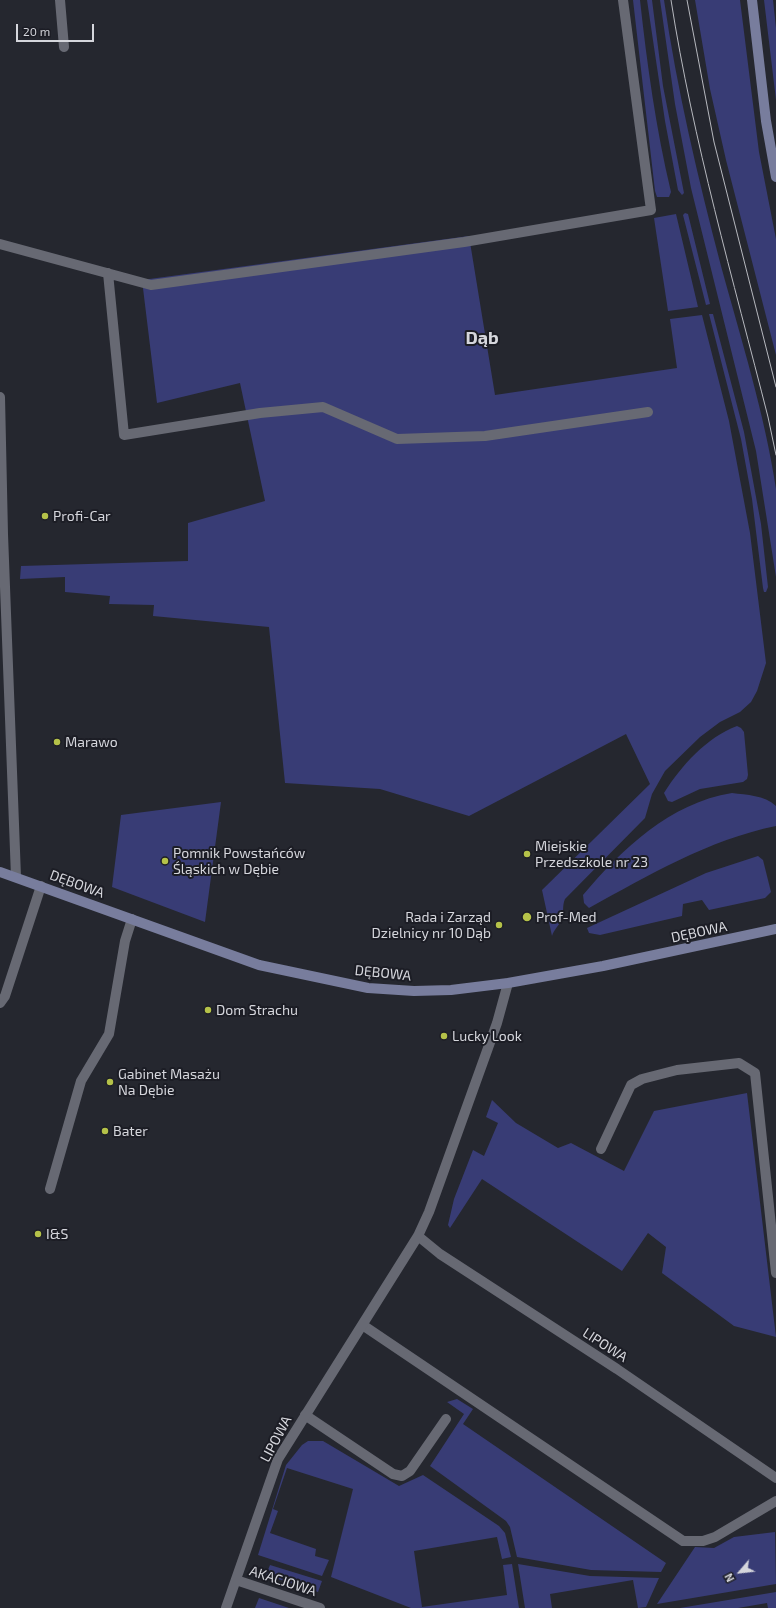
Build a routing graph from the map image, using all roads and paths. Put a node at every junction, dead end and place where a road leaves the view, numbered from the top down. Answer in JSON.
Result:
{"nodes":[{"id":1,"x":60,"y":0,"type":"edge"},
{"id":2,"x":623,"y":0,"type":"edge"},
{"id":3,"x":752,"y":0,"type":"edge"},
{"id":4,"x":64,"y":47,"type":"dead end"},
{"id":5,"x":776,"y":177,"type":"edge"},
{"id":6,"x":0,"y":244,"type":"edge"},
{"id":7,"x":108,"y":273,"type":"junction"},
{"id":8,"x":0,"y":397,"type":"edge"},
{"id":9,"x":648,"y":412,"type":"dead end"},
{"id":10,"x":1,"y":507,"type":"edge"},
{"id":11,"x":0,"y":872,"type":"edge"},
{"id":12,"x":16,"y":877,"type":"junction"},
{"id":13,"x":41,"y":886,"type":"junction"},
{"id":14,"x":132,"y":919,"type":"junction"},
{"id":15,"x":776,"y":929,"type":"edge"},
{"id":16,"x":508,"y":983,"type":"junction"},
{"id":17,"x":0,"y":1003,"type":"edge"},
{"id":18,"x":601,"y":1149,"type":"dead end"},
{"id":19,"x":50,"y":1189,"type":"dead end"},
{"id":20,"x":418,"y":1236,"type":"junction"},
{"id":21,"x":776,"y":1273,"type":"edge"},
{"id":22,"x":364,"y":1326,"type":"junction"},
{"id":23,"x":305,"y":1415,"type":"junction"},
{"id":24,"x":446,"y":1419,"type":"dead end"},
{"id":25,"x":776,"y":1478,"type":"edge"},
{"id":26,"x":776,"y":1501,"type":"edge"},
{"id":27,"x":236,"y":1580,"type":"junction"},
{"id":28,"x":226,"y":1608,"type":"edge"},
{"id":29,"x":320,"y":1608,"type":"edge"}],
"edges":[{"from":1,"to":4,"type":"street"},
{"from":2,"to":7,"type":"street"},
{"from":3,"to":5,"type":"street"},
{"from":6,"to":7,"type":"street"},
{"from":7,"to":9,"type":"street"},
{"from":8,"to":10,"type":"street"},
{"from":10,"to":12,"type":"street"},
{"from":11,"to":12,"type":"street","name":"DĘBOWA"},
{"from":12,"to":13,"type":"street","name":"DĘBOWA"},
{"from":13,"to":14,"type":"street","name":"DĘBOWA"},
{"from":13,"to":17,"type":"street"},
{"from":14,"to":16,"type":"street","name":"DĘBOWA"},
{"from":14,"to":19,"type":"street"},
{"from":15,"to":16,"type":"street","name":"DĘBOWA"},
{"from":16,"to":20,"type":"street","name":"LIPOWA"},
{"from":18,"to":21,"type":"street"},
{"from":20,"to":22,"type":"street","name":"LIPOWA"},
{"from":20,"to":25,"type":"street","name":"LIPOWA"},
{"from":22,"to":23,"type":"street","name":"LIPOWA"},
{"from":22,"to":26,"type":"street"},
{"from":23,"to":24,"type":"street"},
{"from":23,"to":27,"type":"street","name":"LIPOWA"},
{"from":27,"to":28,"type":"street","name":"LIPOWA"},
{"from":27,"to":29,"type":"street","name":"AKACJOWA"}]}
